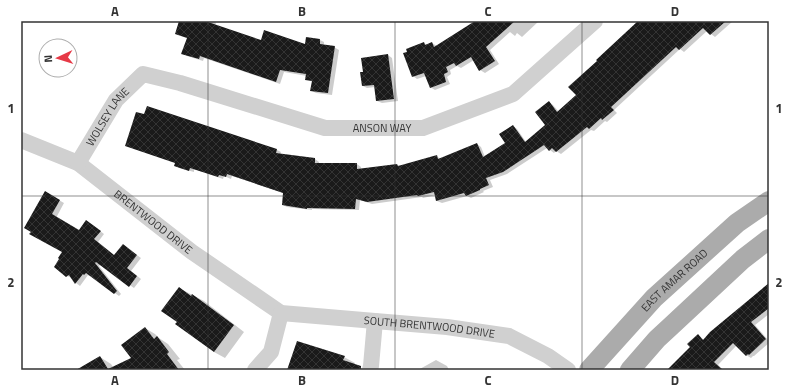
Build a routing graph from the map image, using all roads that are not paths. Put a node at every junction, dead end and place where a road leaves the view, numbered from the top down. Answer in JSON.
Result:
{"nodes":[{"id":1,"x":595,"y":21,"type":"edge"},
{"id":2,"x":142,"y":74,"type":"joint"},
{"id":3,"x":21,"y":140,"type":"edge"},
{"id":4,"x":78,"y":163,"type":"junction"},
{"id":5,"x":769,"y":201,"type":"edge"},
{"id":6,"x":769,"y":239,"type":"edge"},
{"id":7,"x":281,"y":313,"type":"junction"},
{"id":8,"x":375,"y":322,"type":"junction"},
{"id":9,"x":255,"y":370,"type":"edge"},
{"id":10,"x":370,"y":370,"type":"edge"},
{"id":11,"x":568,"y":370,"type":"edge"},
{"id":12,"x":589,"y":370,"type":"edge"},
{"id":13,"x":630,"y":370,"type":"edge"}],
"edges":[{"from":1,"to":2,"type":"street","name":"ANSON WAY"},
{"from":2,"to":4,"type":"street","name":"WOLSEY LANE"},
{"from":3,"to":4,"type":"street","name":"BRENTWOOD DRIVE"},
{"from":4,"to":7,"type":"street","name":"BRENTWOOD DRIVE"},
{"from":5,"to":12,"type":"main road","name":"EAST AMAR ROAD"},
{"from":6,"to":13,"type":"main road"},
{"from":7,"to":8,"type":"street","name":"SOUTH BRENTWOOD DRIVE"},
{"from":7,"to":9,"type":"street"},
{"from":8,"to":10,"type":"street"},
{"from":8,"to":11,"type":"street","name":"SOUTH BRENTWOOD DRIVE"}]}
